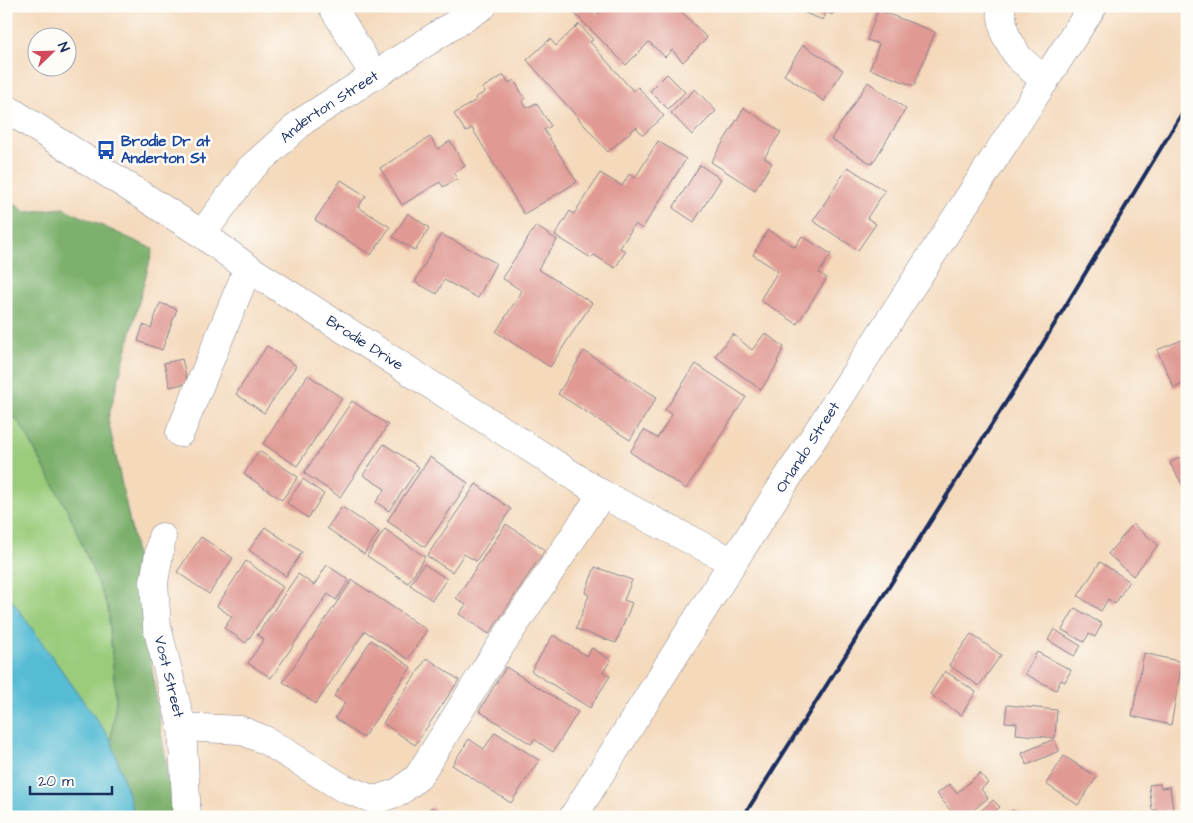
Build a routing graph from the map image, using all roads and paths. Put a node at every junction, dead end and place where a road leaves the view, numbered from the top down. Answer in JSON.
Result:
{"nodes":[{"id":1,"x":332,"y":6,"type":"edge"},
{"id":2,"x":483,"y":6,"type":"edge"},
{"id":3,"x":1000,"y":6,"type":"edge"},
{"id":4,"x":1093,"y":6,"type":"edge"},
{"id":5,"x":374,"y":75,"type":"junction"},
{"id":6,"x":1045,"y":80,"type":"junction"},
{"id":7,"x":6,"y":108,"type":"edge"},
{"id":8,"x":202,"y":234,"type":"junction"},
{"id":9,"x":248,"y":268,"type":"junction"},
{"id":10,"x":180,"y":432,"type":"dead end"},
{"id":11,"x":602,"y":494,"type":"junction"},
{"id":12,"x":162,"y":537,"type":"dead end"},
{"id":13,"x":733,"y":562,"type":"junction"},
{"id":14,"x":182,"y":727,"type":"junction"},
{"id":15,"x":186,"y":817,"type":"edge"},
{"id":16,"x":573,"y":817,"type":"edge"}],
"edges":[{"from":1,"to":5,"type":"street"},
{"from":2,"to":5,"type":"street","name":"Anderton Street"},
{"from":3,"to":6,"type":"street"},
{"from":4,"to":6,"type":"street","name":"Orlando Street"},
{"from":5,"to":8,"type":"street","name":"Anderton Street"},
{"from":6,"to":13,"type":"street","name":"Orlando Street"},
{"from":7,"to":8,"type":"street","name":"Brodie Drive"},
{"from":8,"to":9,"type":"street","name":"Brodie Drive"},
{"from":9,"to":10,"type":"street"},
{"from":9,"to":11,"type":"street","name":"Brodie Drive"},
{"from":11,"to":13,"type":"street","name":"Brodie Drive"},
{"from":11,"to":14,"type":"street"},
{"from":12,"to":14,"type":"street","name":"Vost Street"},
{"from":13,"to":16,"type":"street","name":"Orlando Street"},
{"from":14,"to":15,"type":"street","name":"Vost Street"}]}
